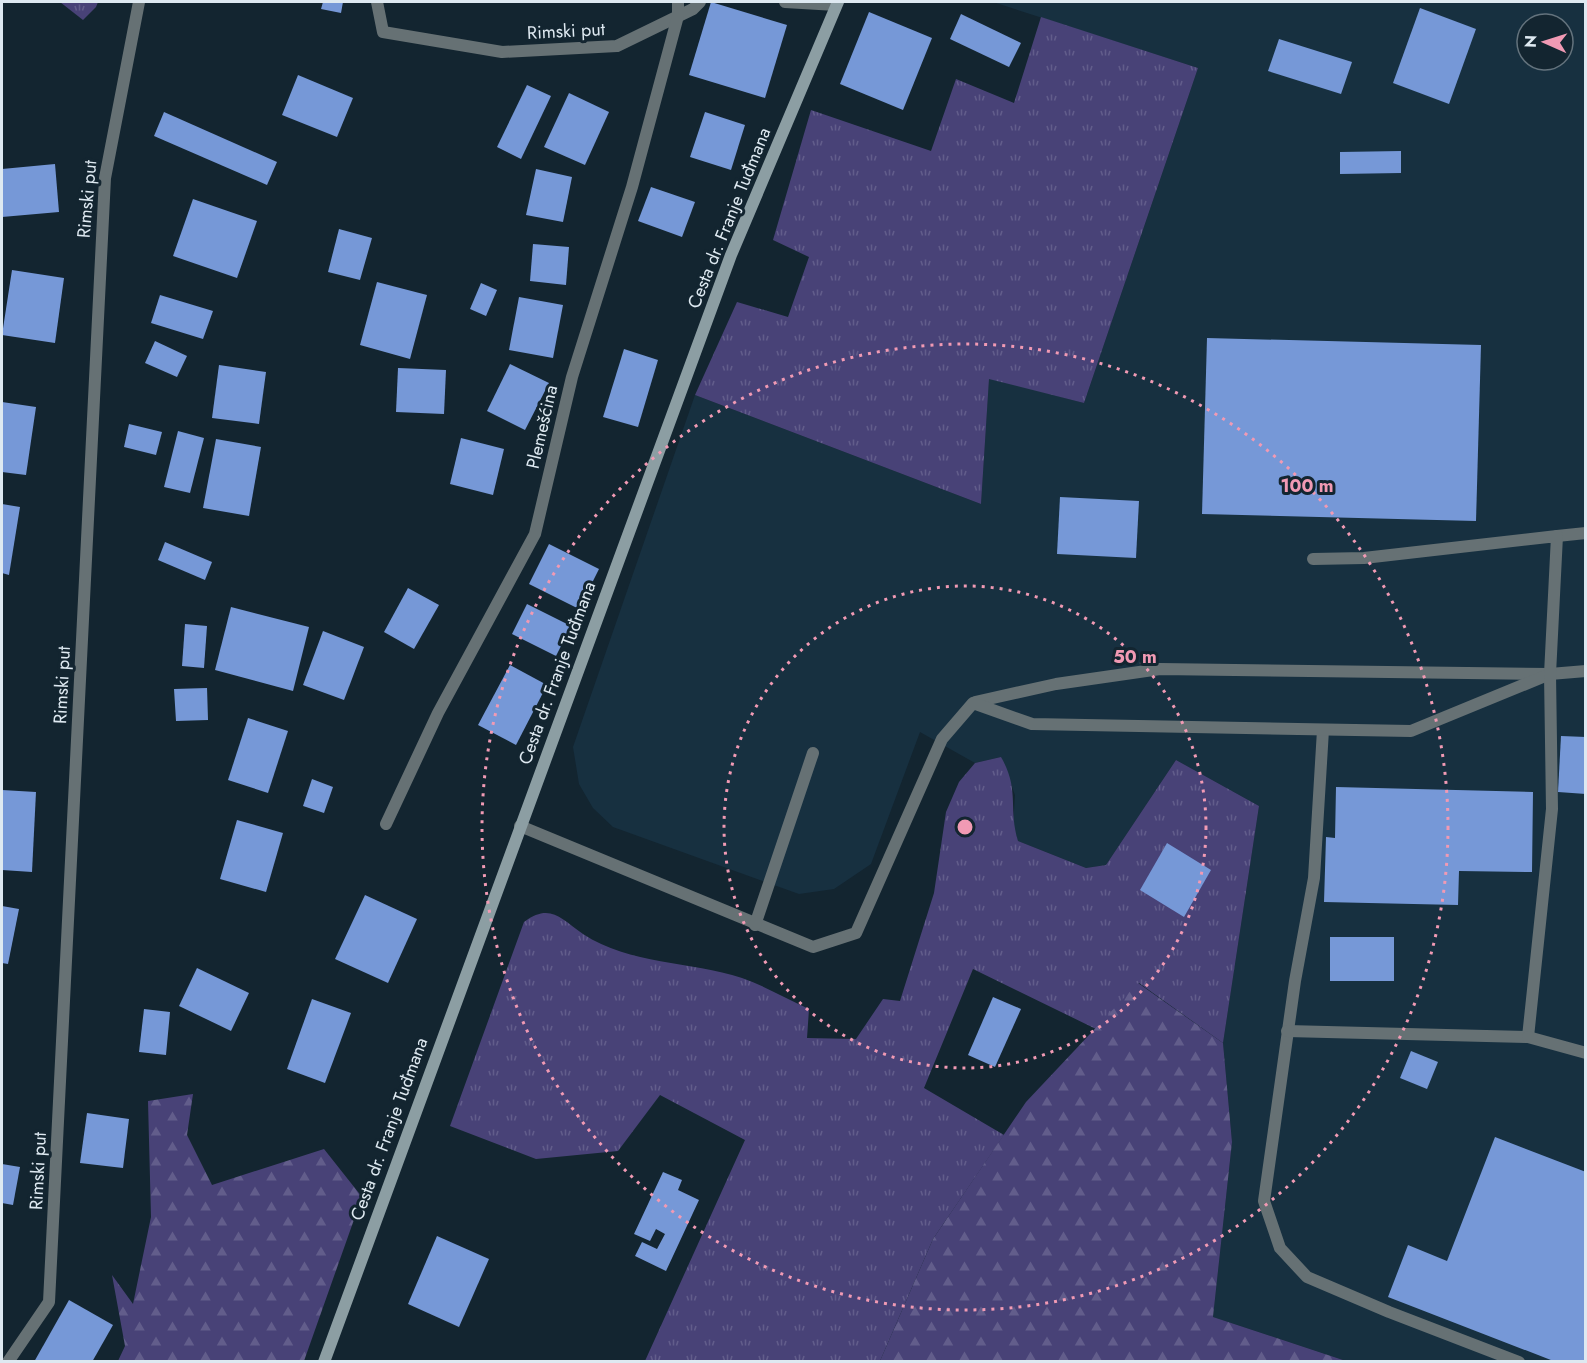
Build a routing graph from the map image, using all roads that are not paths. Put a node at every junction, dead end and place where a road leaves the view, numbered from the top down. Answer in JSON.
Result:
{"nodes":[{"id":1,"x":139,"y":2,"type":"edge"},
{"id":2,"x":377,"y":2,"type":"edge"},
{"id":3,"x":678,"y":2,"type":"edge"},
{"id":4,"x":700,"y":2,"type":"edge"},
{"id":5,"x":784,"y":2,"type":"edge"},
{"id":6,"x":837,"y":3,"type":"edge"},
{"id":7,"x":678,"y":16,"type":"junction"},
{"id":8,"x":1586,"y":533,"type":"edge"},
{"id":9,"x":1557,"y":536,"type":"junction"},
{"id":10,"x":1313,"y":559,"type":"dead end"},
{"id":11,"x":1586,"y":671,"type":"edge"},
{"id":12,"x":1550,"y":674,"type":"junction"},
{"id":13,"x":973,"y":703,"type":"junction"},
{"id":14,"x":1323,"y":730,"type":"junction"},
{"id":15,"x":813,"y":753,"type":"dead end"},
{"id":16,"x":386,"y":824,"type":"dead end"},
{"id":17,"x":520,"y":825,"type":"junction"},
{"id":18,"x":755,"y":925,"type":"junction"},
{"id":19,"x":1287,"y":1030,"type":"junction"},
{"id":20,"x":1528,"y":1037,"type":"junction"},
{"id":21,"x":1586,"y":1053,"type":"edge"},
{"id":22,"x":8,"y":1362,"type":"edge"},
{"id":23,"x":324,"y":1362,"type":"edge"},
{"id":24,"x":1519,"y":1362,"type":"edge"}],
"edges":[{"from":1,"to":22,"type":"street","name":"Rimski put"},
{"from":2,"to":7,"type":"street","name":"Rimski put"},
{"from":3,"to":7,"type":"street","name":"Plemešćina"},
{"from":4,"to":7,"type":"street","name":"Rimski put"},
{"from":5,"to":6,"type":"street"},
{"from":6,"to":17,"type":"main road","name":"Cesta dr. Franje Tuđmana"},
{"from":7,"to":16,"type":"street","name":"Plemešćina"},
{"from":8,"to":9,"type":"street"},
{"from":9,"to":10,"type":"street"},
{"from":9,"to":12,"type":"street"},
{"from":11,"to":12,"type":"street"},
{"from":12,"to":13,"type":"street"},
{"from":12,"to":14,"type":"street"},
{"from":12,"to":20,"type":"street"},
{"from":13,"to":14,"type":"street"},
{"from":13,"to":18,"type":"street"},
{"from":14,"to":19,"type":"street"},
{"from":15,"to":18,"type":"street"},
{"from":17,"to":18,"type":"street"},
{"from":17,"to":23,"type":"main road","name":"Cesta dr. Franje Tuđmana"},
{"from":19,"to":20,"type":"street"},
{"from":19,"to":24,"type":"street"},
{"from":20,"to":21,"type":"street"}]}
